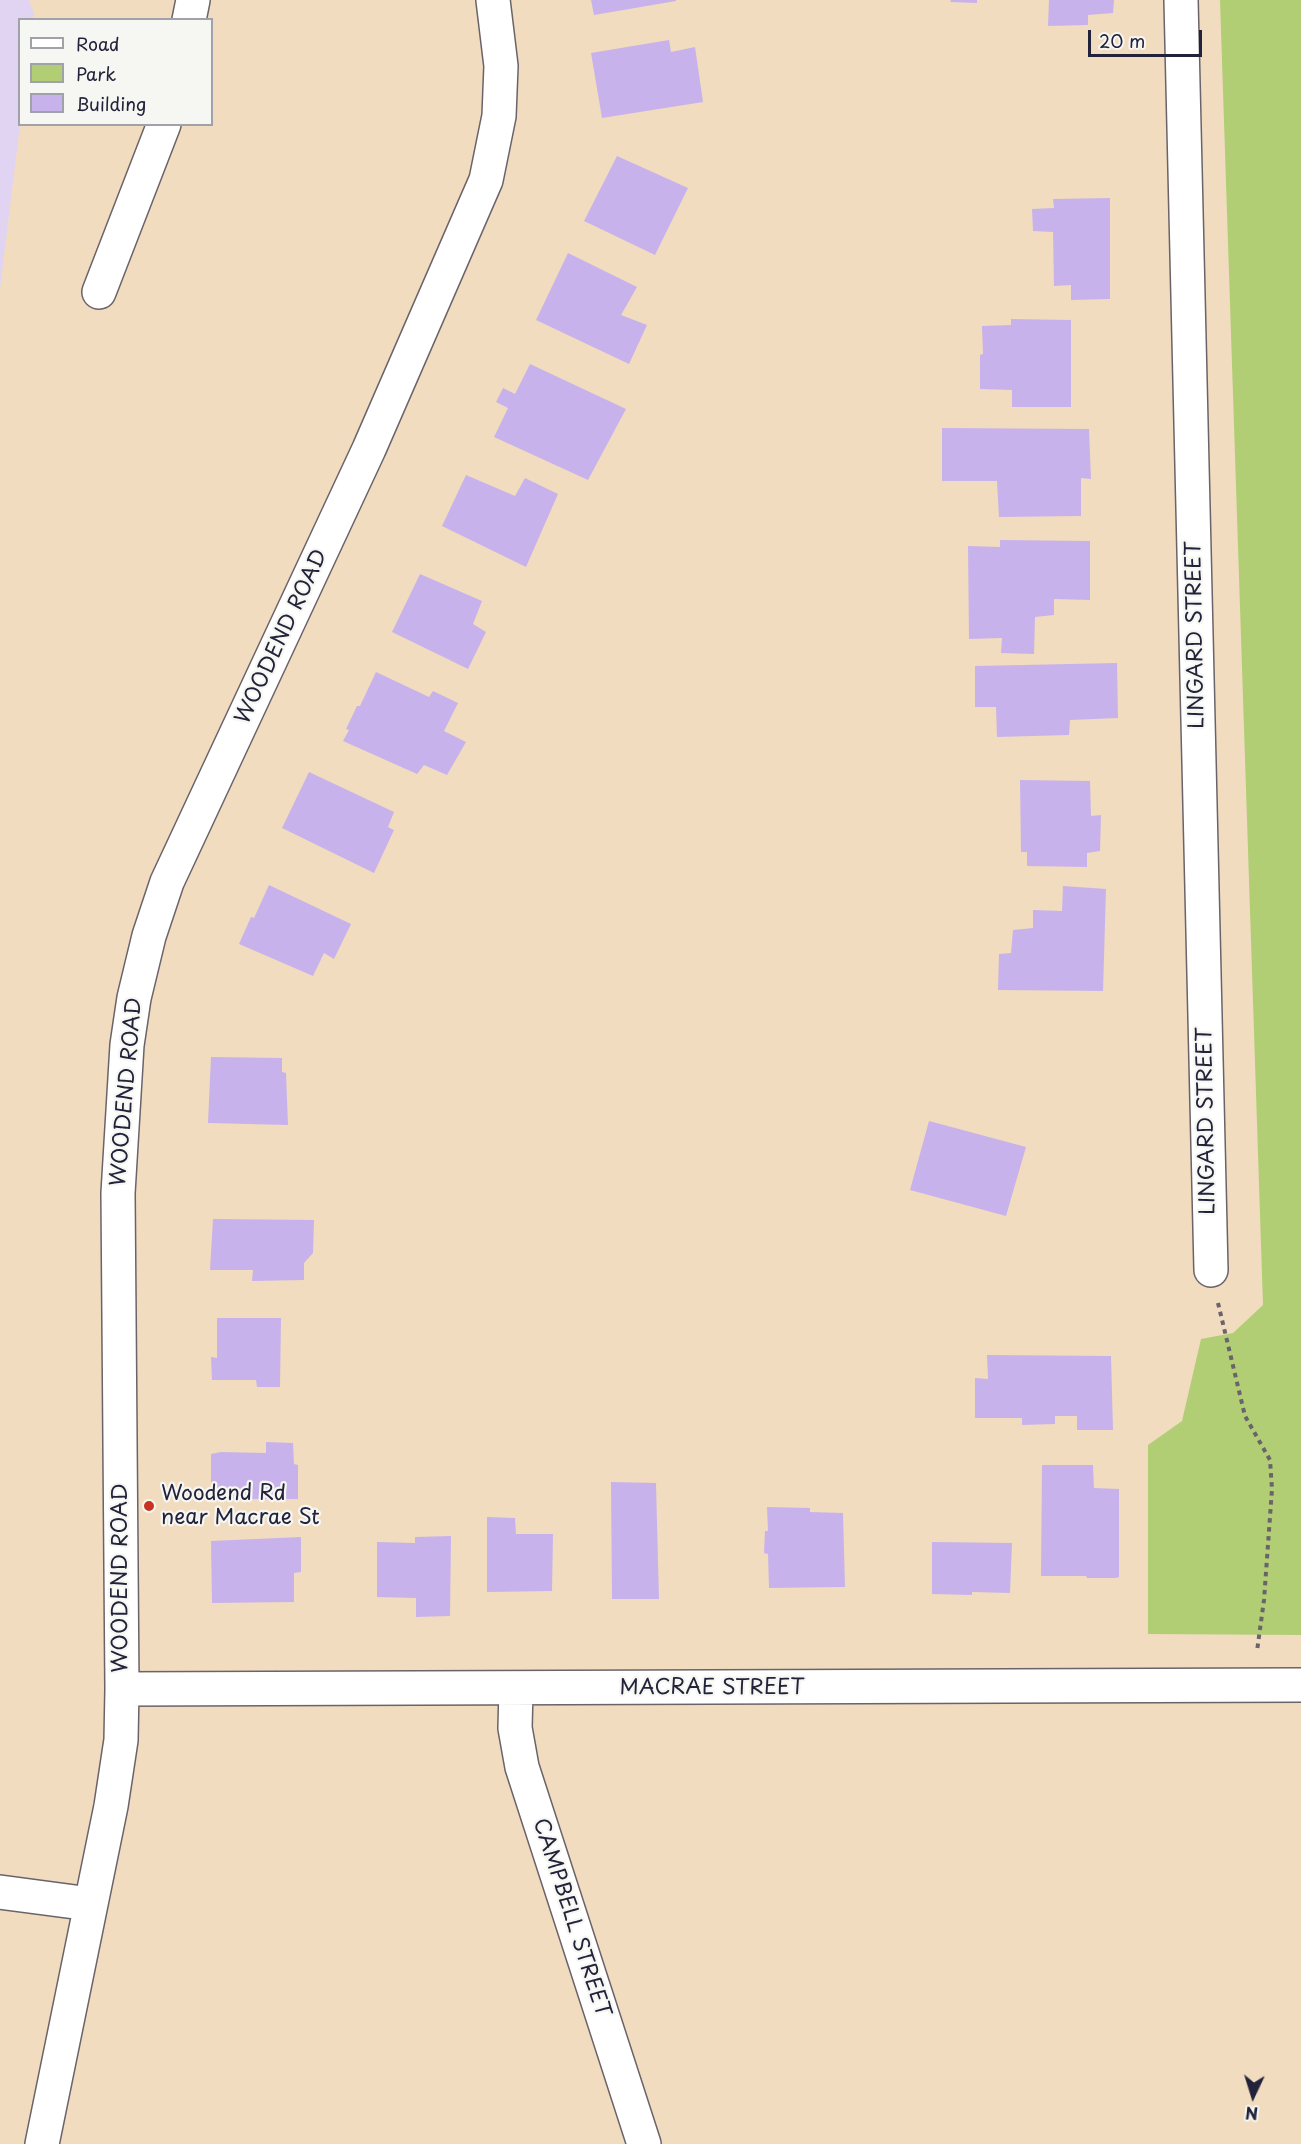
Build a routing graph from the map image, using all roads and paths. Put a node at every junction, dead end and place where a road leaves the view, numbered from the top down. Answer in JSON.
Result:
{"nodes":[{"id":1,"x":193,"y":0,"type":"edge"},
{"id":2,"x":493,"y":0,"type":"edge"},
{"id":3,"x":1182,"y":0,"type":"edge"},
{"id":4,"x":189,"y":18,"type":"edge"},
{"id":5,"x":163,"y":126,"type":"edge"},
{"id":6,"x":99,"y":292,"type":"dead end"},
{"id":7,"x":1211,"y":1270,"type":"joint"},
{"id":8,"x":1243,"y":1685,"type":"junction"},
{"id":9,"x":1301,"y":1685,"type":"edge"},
{"id":10,"x":122,"y":1689,"type":"junction"},
{"id":11,"x":516,"y":1689,"type":"junction"},
{"id":12,"x":0,"y":1892,"type":"edge"},
{"id":13,"x":90,"y":1904,"type":"junction"},
{"id":14,"x":42,"y":2144,"type":"edge"},
{"id":15,"x":644,"y":2144,"type":"edge"}],
"edges":[{"from":1,"to":4,"type":"street"},
{"from":2,"to":10,"type":"street","name":"WOODEND ROAD"},
{"from":3,"to":7,"type":"street","name":"LINGARD STREET"},
{"from":5,"to":6,"type":"street"},
{"from":7,"to":8,"type":"path"},
{"from":8,"to":9,"type":"street","name":"MACRAE STREET"},
{"from":8,"to":11,"type":"street","name":"MACRAE STREET"},
{"from":10,"to":11,"type":"street","name":"MACRAE STREET"},
{"from":10,"to":13,"type":"street","name":"WOODEND ROAD"},
{"from":11,"to":15,"type":"street","name":"CAMPBELL STREET"},
{"from":12,"to":13,"type":"street"},
{"from":13,"to":14,"type":"street","name":"WOODEND ROAD"}]}
